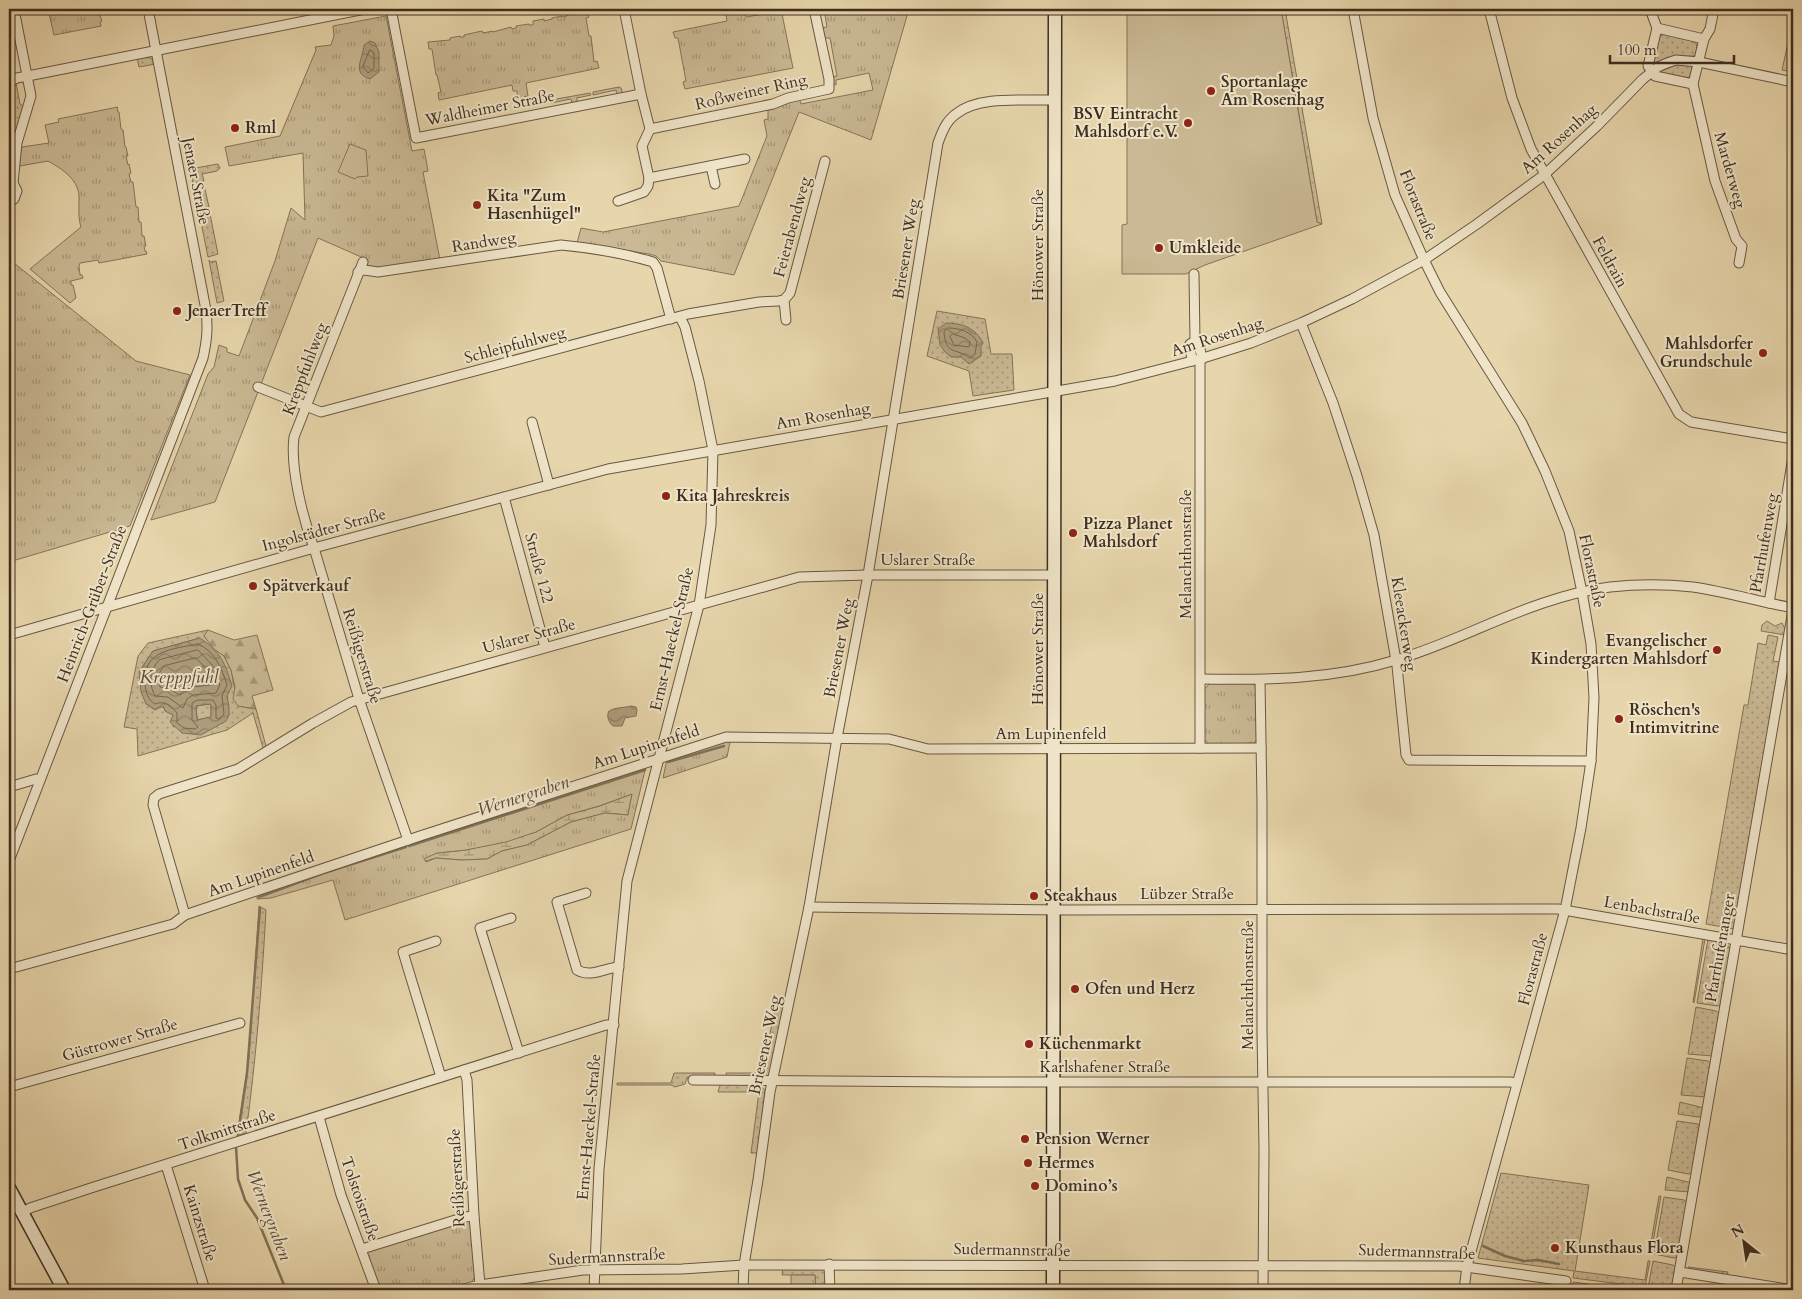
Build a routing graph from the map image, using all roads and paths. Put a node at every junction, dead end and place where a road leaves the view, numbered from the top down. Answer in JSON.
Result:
{"nodes":[{"id":1,"x":14,"y":9,"type":"edge"},
{"id":2,"x":148,"y":9,"type":"edge"},
{"id":3,"x":365,"y":9,"type":"edge"},
{"id":4,"x":391,"y":9,"type":"edge"},
{"id":5,"x":624,"y":9,"type":"edge"},
{"id":6,"x":814,"y":9,"type":"edge"},
{"id":7,"x":1055,"y":9,"type":"edge"},
{"id":8,"x":1353,"y":9,"type":"edge"},
{"id":9,"x":1489,"y":9,"type":"edge"},
{"id":10,"x":1650,"y":9,"type":"edge"},
{"id":11,"x":1714,"y":9,"type":"edge"},
{"id":12,"x":336,"y":12,"type":"edge"},
{"id":13,"x":1657,"y":28,"type":"junction"},
{"id":14,"x":1704,"y":39,"type":"junction"},
{"id":15,"x":157,"y":50,"type":"junction"},
{"id":16,"x":1699,"y":62,"type":"junction"},
{"id":17,"x":1652,"y":71,"type":"junction"},
{"id":18,"x":28,"y":76,"type":"junction"},
{"id":19,"x":9,"y":82,"type":"edge"},
{"id":20,"x":1793,"y":82,"type":"edge"},
{"id":21,"x":1693,"y":84,"type":"junction"},
{"id":22,"x":641,"y":94,"type":"junction"},
{"id":23,"x":1054,"y":100,"type":"junction"},
{"id":24,"x":650,"y":129,"type":"junction"},
{"id":25,"x":746,"y":159,"type":"dead end"},
{"id":26,"x":825,"y":160,"type":"dead end"},
{"id":27,"x":711,"y":166,"type":"junction"},
{"id":28,"x":1544,"y":175,"type":"junction"},
{"id":29,"x":650,"y":178,"type":"junction"},
{"id":30,"x":11,"y":182,"type":"edge"},
{"id":31,"x":715,"y":184,"type":"dead end"},
{"id":32,"x":618,"y":201,"type":"dead end"},
{"id":33,"x":9,"y":203,"type":"edge"},
{"id":34,"x":1424,"y":260,"type":"junction"},
{"id":35,"x":363,"y":262,"type":"dead end"},
{"id":36,"x":1739,"y":263,"type":"dead end"},
{"id":37,"x":358,"y":272,"type":"junction"},
{"id":38,"x":1194,"y":274,"type":"dead end"},
{"id":39,"x":784,"y":300,"type":"junction"},
{"id":40,"x":675,"y":318,"type":"junction"},
{"id":41,"x":786,"y":320,"type":"dead end"},
{"id":42,"x":1301,"y":323,"type":"junction"},
{"id":43,"x":203,"y":358,"type":"joint"},
{"id":44,"x":1198,"y":360,"type":"junction"},
{"id":45,"x":258,"y":387,"type":"dead end"},
{"id":46,"x":1055,"y":391,"type":"junction"},
{"id":47,"x":307,"y":406,"type":"junction"},
{"id":48,"x":895,"y":418,"type":"junction"},
{"id":49,"x":532,"y":422,"type":"dead end"},
{"id":50,"x":1793,"y":439,"type":"edge"},
{"id":51,"x":712,"y":450,"type":"junction"},
{"id":52,"x":1793,"y":457,"type":"edge"},
{"id":53,"x":297,"y":479,"type":"joint"},
{"id":54,"x":549,"y":485,"type":"junction"},
{"id":55,"x":504,"y":497,"type":"junction"},
{"id":56,"x":314,"y":548,"type":"junction"},
{"id":57,"x":868,"y":575,"type":"junction"},
{"id":58,"x":1054,"y":575,"type":"junction"},
{"id":59,"x":1582,"y":592,"type":"junction"},
{"id":60,"x":1769,"y":604,"type":"junction"},
{"id":61,"x":699,"y":605,"type":"junction"},
{"id":62,"x":107,"y":606,"type":"junction"},
{"id":63,"x":1793,"y":609,"type":"edge"},
{"id":64,"x":9,"y":635,"type":"edge"},
{"id":65,"x":545,"y":647,"type":"junction"},
{"id":66,"x":1396,"y":660,"type":"junction"},
{"id":67,"x":1201,"y":679,"type":"junction"},
{"id":68,"x":1260,"y":680,"type":"junction"},
{"id":69,"x":359,"y":699,"type":"junction"},
{"id":70,"x":837,"y":738,"type":"junction"},
{"id":71,"x":1200,"y":748,"type":"junction"},
{"id":72,"x":1261,"y":748,"type":"junction"},
{"id":73,"x":1054,"y":749,"type":"junction"},
{"id":74,"x":659,"y":759,"type":"junction"},
{"id":75,"x":1591,"y":760,"type":"junction"},
{"id":76,"x":40,"y":780,"type":"junction"},
{"id":77,"x":9,"y":787,"type":"edge"},
{"id":78,"x":408,"y":840,"type":"junction"},
{"id":79,"x":9,"y":861,"type":"edge"},
{"id":80,"x":586,"y":893,"type":"dead end"},
{"id":81,"x":808,"y":907,"type":"junction"},
{"id":82,"x":1262,"y":909,"type":"junction"},
{"id":83,"x":1053,"y":910,"type":"junction"},
{"id":84,"x":1565,"y":910,"type":"junction"},
{"id":85,"x":185,"y":915,"type":"junction"},
{"id":86,"x":511,"y":918,"type":"dead end"},
{"id":87,"x":1737,"y":940,"type":"junction"},
{"id":88,"x":436,"y":941,"type":"dead end"},
{"id":89,"x":1793,"y":950,"type":"edge"},
{"id":90,"x":619,"y":968,"type":"junction"},
{"id":91,"x":9,"y":969,"type":"edge"},
{"id":92,"x":240,"y":1023,"type":"dead end"},
{"id":93,"x":614,"y":1025,"type":"junction"},
{"id":94,"x":519,"y":1053,"type":"junction"},
{"id":95,"x":464,"y":1070,"type":"junction"},
{"id":96,"x":441,"y":1077,"type":"junction"},
{"id":97,"x":693,"y":1080,"type":"dead end"},
{"id":98,"x":1264,"y":1081,"type":"junction"},
{"id":99,"x":773,"y":1082,"type":"junction"},
{"id":100,"x":1053,"y":1082,"type":"junction"},
{"id":101,"x":1517,"y":1083,"type":"junction"},
{"id":102,"x":9,"y":1087,"type":"edge"},
{"id":103,"x":319,"y":1116,"type":"junction"},
{"id":104,"x":166,"y":1165,"type":"junction"},
{"id":105,"x":9,"y":1188,"type":"edge"},
{"id":106,"x":22,"y":1212,"type":"junction"},
{"id":107,"x":474,"y":1216,"type":"junction"},
{"id":108,"x":362,"y":1249,"type":"junction"},
{"id":109,"x":744,"y":1264,"type":"junction"},
{"id":110,"x":828,"y":1264,"type":"junction"},
{"id":111,"x":1053,"y":1265,"type":"junction"},
{"id":112,"x":1262,"y":1265,"type":"junction"},
{"id":113,"x":1467,"y":1266,"type":"junction"},
{"id":114,"x":594,"y":1270,"type":"junction"},
{"id":115,"x":1680,"y":1272,"type":"junction"},
{"id":116,"x":1566,"y":1281,"type":"dead end"},
{"id":117,"x":480,"y":1285,"type":"junction"},
{"id":118,"x":64,"y":1290,"type":"edge"},
{"id":119,"x":205,"y":1290,"type":"edge"},
{"id":120,"x":376,"y":1290,"type":"edge"},
{"id":121,"x":459,"y":1290,"type":"edge"},
{"id":122,"x":594,"y":1290,"type":"edge"},
{"id":123,"x":743,"y":1290,"type":"edge"},
{"id":124,"x":830,"y":1290,"type":"edge"},
{"id":125,"x":1053,"y":1290,"type":"edge"},
{"id":126,"x":1263,"y":1290,"type":"edge"},
{"id":127,"x":1464,"y":1290,"type":"edge"},
{"id":128,"x":1676,"y":1290,"type":"edge"},
{"id":129,"x":1793,"y":1290,"type":"edge"}],
"edges":[{"from":1,"to":18,"type":"street"},
{"from":2,"to":15,"type":"street","name":"Jenaer Straße"},
{"from":3,"to":12,"type":"street"},
{"from":4,"to":22,"type":"street","name":"Waldheimer Straße"},
{"from":5,"to":22,"type":"street"},
{"from":6,"to":24,"type":"street","name":"Roßweiner Ring"},
{"from":7,"to":23,"type":"main road","name":"Hönower Straße"},
{"from":8,"to":34,"type":"street","name":"Florastraße"},
{"from":9,"to":28,"type":"street","name":"Feldrain"},
{"from":10,"to":13,"type":"street"},
{"from":11,"to":14,"type":"street"},
{"from":12,"to":15,"type":"street"},
{"from":13,"to":14,"type":"street"},
{"from":13,"to":17,"type":"street"},
{"from":14,"to":16,"type":"street"},
{"from":15,"to":18,"type":"street"},
{"from":15,"to":43,"type":"street","name":"Jenaer Straße"},
{"from":16,"to":17,"type":"street"},
{"from":16,"to":20,"type":"street"},
{"from":16,"to":21,"type":"street"},
{"from":17,"to":21,"type":"street"},
{"from":17,"to":28,"type":"street","name":"Am Rosenhag"},
{"from":18,"to":19,"type":"street"},
{"from":18,"to":30,"type":"street"},
{"from":21,"to":36,"type":"street","name":"Marderweg"},
{"from":22,"to":24,"type":"street"},
{"from":23,"to":46,"type":"main road","name":"Hönower Straße"},
{"from":23,"to":48,"type":"street","name":"Briesener Weg"},
{"from":24,"to":29,"type":"street"},
{"from":25,"to":27,"type":"street"},
{"from":26,"to":39,"type":"street","name":"Feierabendweg"},
{"from":27,"to":29,"type":"street"},
{"from":27,"to":31,"type":"street"},
{"from":28,"to":34,"type":"street","name":"Am Rosenhag"},
{"from":28,"to":50,"type":"street","name":"Feldrain"},
{"from":29,"to":32,"type":"street"},
{"from":30,"to":33,"type":"street"},
{"from":34,"to":42,"type":"street","name":"Am Rosenhag"},
{"from":34,"to":59,"type":"street","name":"Florastraße"},
{"from":35,"to":37,"type":"street"},
{"from":37,"to":40,"type":"street","name":"Randweg"},
{"from":37,"to":47,"type":"street","name":"Kreppfuhlweg"},
{"from":38,"to":44,"type":"street","name":"Melanchthonstraße"},
{"from":39,"to":40,"type":"street","name":"Schleipfuhlweg"},
{"from":39,"to":41,"type":"street"},
{"from":40,"to":47,"type":"street","name":"Schleipfuhlweg"},
{"from":40,"to":51,"type":"street","name":"Ernst-Haeckel-Straße"},
{"from":42,"to":44,"type":"street","name":"Am Rosenhag"},
{"from":42,"to":66,"type":"street","name":"Kleeackerweg"},
{"from":43,"to":62,"type":"street","name":"Heinrich-Grüber-Straße"},
{"from":44,"to":46,"type":"street","name":"Am Rosenhag"},
{"from":44,"to":67,"type":"street","name":"Melanchthonstraße"},
{"from":45,"to":47,"type":"street","name":"Schleipfuhlweg"},
{"from":46,"to":48,"type":"street","name":"Am Rosenhag"},
{"from":46,"to":58,"type":"main road","name":"Hönower Straße"},
{"from":47,"to":53,"type":"street","name":"Kreppfuhlweg"},
{"from":48,"to":51,"type":"street","name":"Am Rosenhag"},
{"from":48,"to":57,"type":"street","name":"Briesener Weg"},
{"from":49,"to":54,"type":"street"},
{"from":51,"to":54,"type":"street","name":"Ingolstädter Straße"},
{"from":51,"to":61,"type":"street","name":"Ernst-Haeckel-Straße"},
{"from":52,"to":60,"type":"street","name":"Pfarrhufenweg"},
{"from":53,"to":56,"type":"street","name":"Reißigerstraße"},
{"from":54,"to":55,"type":"street","name":"Ingolstädter Straße"},
{"from":55,"to":56,"type":"street","name":"Ingolstädter Straße"},
{"from":55,"to":65,"type":"street","name":"Straße 122"},
{"from":56,"to":62,"type":"street","name":"Ingolstädter Straße"},
{"from":56,"to":69,"type":"street","name":"Reißigerstraße"},
{"from":57,"to":58,"type":"street","name":"Uslarer Straße"},
{"from":57,"to":61,"type":"street","name":"Uslarer Straße"},
{"from":57,"to":70,"type":"street","name":"Briesener Weg"},
{"from":58,"to":73,"type":"main road","name":"Hönower Straße"},
{"from":59,"to":60,"type":"street"},
{"from":59,"to":66,"type":"street"},
{"from":59,"to":75,"type":"street","name":"Florastraße"},
{"from":60,"to":63,"type":"street"},
{"from":61,"to":65,"type":"street","name":"Uslarer Straße"},
{"from":61,"to":74,"type":"street","name":"Ernst-Haeckel-Straße"},
{"from":62,"to":64,"type":"street","name":"Ingolstädter Straße"},
{"from":62,"to":76,"type":"street","name":"Heinrich-Grüber-Straße"},
{"from":63,"to":87,"type":"street","name":"Pfarrhufenanger"},
{"from":65,"to":69,"type":"street","name":"Uslarer Straße"},
{"from":66,"to":68,"type":"street"},
{"from":66,"to":75,"type":"street","name":"Kleeackerweg"},
{"from":67,"to":68,"type":"street"},
{"from":67,"to":71,"type":"street","name":"Melanchthonstraße"},
{"from":68,"to":72,"type":"street","name":"Melanchthonstraße"},
{"from":69,"to":78,"type":"street","name":"Reißigerstraße"},
{"from":69,"to":85,"type":"street","name":"Uslarer Straße"},
{"from":70,"to":73,"type":"street","name":"Am Lupinenfeld"},
{"from":70,"to":74,"type":"street","name":"Am Lupinenfeld"},
{"from":70,"to":81,"type":"street","name":"Briesener Weg"},
{"from":71,"to":72,"type":"street","name":"Am Lupinenfeld"},
{"from":71,"to":73,"type":"street","name":"Am Lupinenfeld"},
{"from":72,"to":82,"type":"street","name":"Melanchthonstraße"},
{"from":73,"to":83,"type":"main road","name":"Hönower Straße"},
{"from":74,"to":78,"type":"street","name":"Am Lupinenfeld"},
{"from":74,"to":90,"type":"street","name":"Ernst-Haeckel-Straße"},
{"from":75,"to":84,"type":"street","name":"Florastraße"},
{"from":76,"to":77,"type":"street"},
{"from":76,"to":79,"type":"street","name":"Heinrich-Grüber-Straße"},
{"from":78,"to":85,"type":"street","name":"Am Lupinenfeld"},
{"from":80,"to":90,"type":"street"},
{"from":81,"to":83,"type":"street","name":"Lübzer Straße"},
{"from":81,"to":99,"type":"street","name":"Briesener Weg"},
{"from":82,"to":83,"type":"street","name":"Lübzer Straße"},
{"from":82,"to":84,"type":"street","name":"Lübzer Straße"},
{"from":82,"to":98,"type":"street","name":"Melanchthonstraße"},
{"from":83,"to":100,"type":"main road","name":"Hönower Straße"},
{"from":84,"to":87,"type":"street","name":"Lenbachstraße"},
{"from":84,"to":101,"type":"street","name":"Florastraße"},
{"from":85,"to":91,"type":"street","name":"Am Lupinenfeld"},
{"from":86,"to":94,"type":"street"},
{"from":87,"to":89,"type":"street","name":"Lenbachstraße"},
{"from":87,"to":115,"type":"street","name":"Pfarrhufenanger"},
{"from":88,"to":96,"type":"street"},
{"from":90,"to":93,"type":"street","name":"Ernst-Haeckel-Straße"},
{"from":92,"to":102,"type":"street","name":"Güstrower Straße"},
{"from":93,"to":94,"type":"street","name":"Tolkmittstraße"},
{"from":93,"to":114,"type":"street","name":"Ernst-Haeckel-Straße"},
{"from":94,"to":95,"type":"street","name":"Tolkmittstraße"},
{"from":95,"to":96,"type":"street","name":"Tolkmittstraße"},
{"from":95,"to":107,"type":"street","name":"Reißigerstraße"},
{"from":96,"to":103,"type":"street","name":"Tolkmittstraße"},
{"from":97,"to":99,"type":"street","name":"Karlshafener Straße"},
{"from":98,"to":100,"type":"street","name":"Karlshafener Straße"},
{"from":98,"to":101,"type":"street","name":"Karlshafener Straße"},
{"from":98,"to":112,"type":"street","name":"Melanchthonstraße"},
{"from":99,"to":100,"type":"street","name":"Karlshafener Straße"},
{"from":99,"to":109,"type":"street","name":"Briesener Weg"},
{"from":100,"to":111,"type":"main road","name":"Hönower Straße"},
{"from":101,"to":113,"type":"street","name":"Florastraße"},
{"from":103,"to":104,"type":"street","name":"Tolkmittstraße"},
{"from":103,"to":108,"type":"street","name":"Tolstoistraße"},
{"from":104,"to":106,"type":"street","name":"Tolkmittstraße"},
{"from":104,"to":119,"type":"street","name":"Kainzstraße"},
{"from":105,"to":106,"type":"main road"},
{"from":106,"to":118,"type":"main road"},
{"from":107,"to":108,"type":"street"},
{"from":107,"to":117,"type":"street","name":"Reißigerstraße"},
{"from":108,"to":120,"type":"street","name":"Tolstoistraße"},
{"from":109,"to":110,"type":"street","name":"Sudermannstraße"},
{"from":109,"to":114,"type":"street","name":"Sudermannstraße"},
{"from":109,"to":123,"type":"street","name":"Briesener Weg"},
{"from":110,"to":111,"type":"street","name":"Sudermannstraße"},
{"from":110,"to":124,"type":"street"},
{"from":111,"to":112,"type":"street","name":"Sudermannstraße"},
{"from":111,"to":125,"type":"main road","name":"Hönower Straße"},
{"from":112,"to":113,"type":"street","name":"Sudermannstraße"},
{"from":112,"to":126,"type":"street","name":"Melanchthonstraße"},
{"from":113,"to":116,"type":"street","name":"Sudermannstraße"},
{"from":113,"to":127,"type":"street","name":"Florastraße"},
{"from":114,"to":117,"type":"street","name":"Sudermannstraße"},
{"from":114,"to":122,"type":"street","name":"Ernst-Haeckel-Straße"},
{"from":115,"to":128,"type":"street","name":"Pfarrhufenanger"},
{"from":115,"to":129,"type":"street"},
{"from":117,"to":121,"type":"street","name":"Sudermannstraße"}]}
